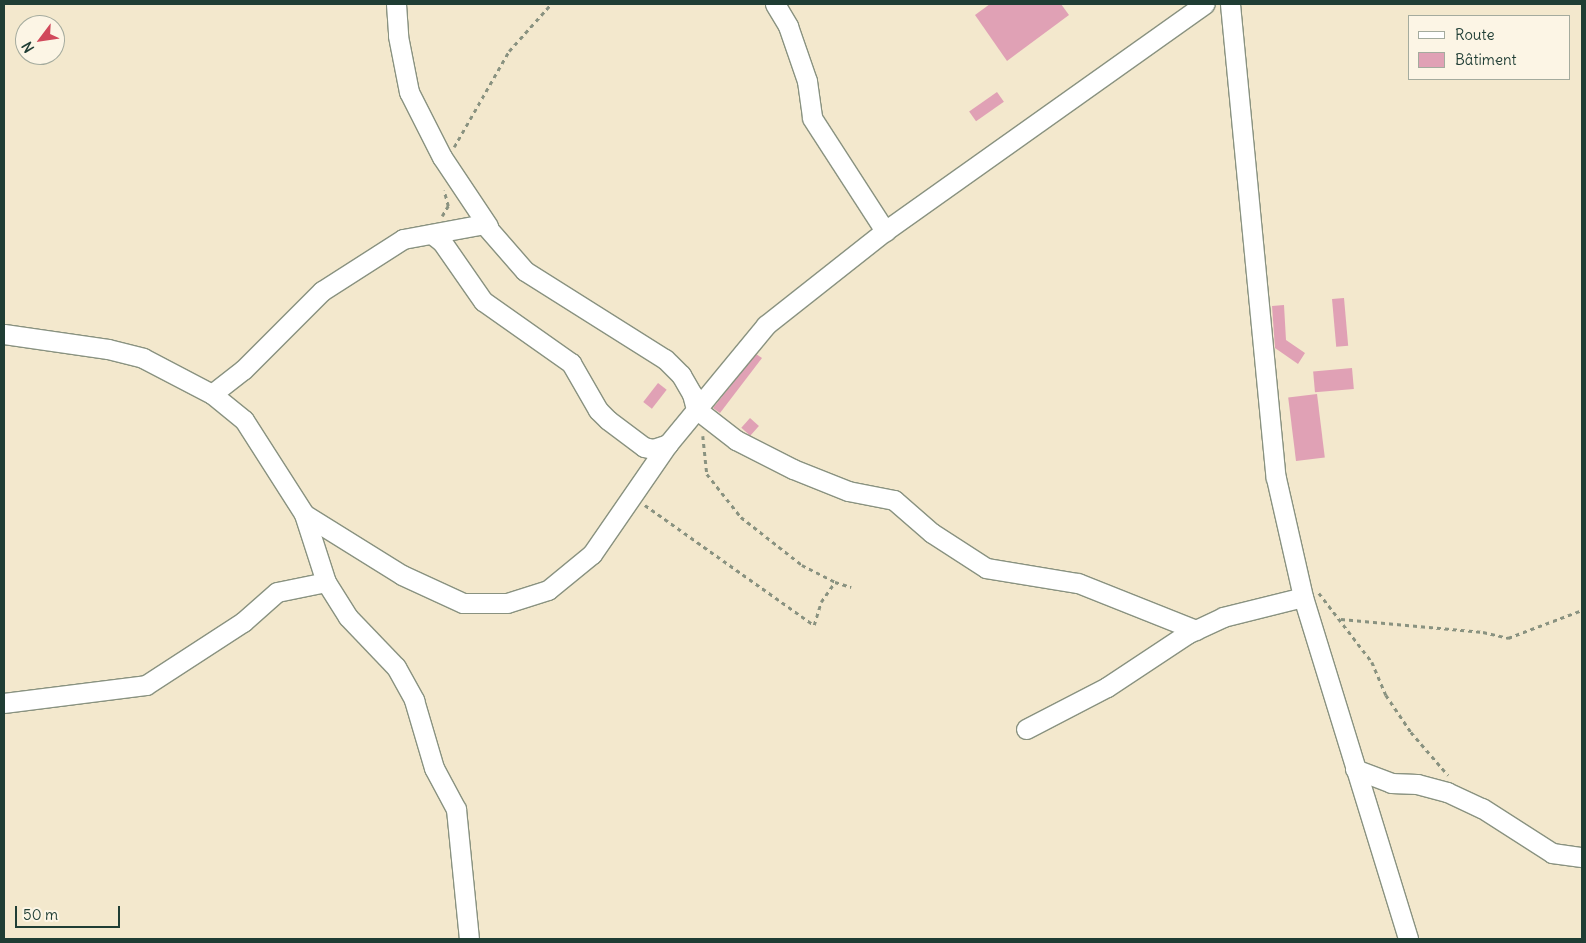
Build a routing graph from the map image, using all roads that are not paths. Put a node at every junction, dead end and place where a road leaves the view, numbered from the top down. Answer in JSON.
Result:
{"nodes":[{"id":1,"x":396,"y":4,"type":"edge"},
{"id":2,"x":775,"y":4,"type":"edge"},
{"id":3,"x":1204,"y":4,"type":"edge"},
{"id":4,"x":1230,"y":4,"type":"edge"},
{"id":5,"x":488,"y":226,"type":"junction"},
{"id":6,"x":884,"y":231,"type":"junction"},
{"id":7,"x":432,"y":234,"type":"junction"},
{"id":8,"x":4,"y":334,"type":"edge"},
{"id":9,"x":212,"y":394,"type":"junction"},
{"id":10,"x":693,"y":413,"type":"junction"},
{"id":11,"x":668,"y":444,"type":"junction"},
{"id":12,"x":304,"y":514,"type":"junction"},
{"id":13,"x":326,"y":582,"type":"junction"},
{"id":14,"x":1303,"y":597,"type":"junction"},
{"id":15,"x":1196,"y":630,"type":"junction"},
{"id":16,"x":4,"y":704,"type":"edge"},
{"id":17,"x":1026,"y":729,"type":"dead end"},
{"id":18,"x":1355,"y":769,"type":"junction"},
{"id":19,"x":1582,"y":857,"type":"edge"},
{"id":20,"x":469,"y":939,"type":"edge"},
{"id":21,"x":1408,"y":939,"type":"edge"}],
"edges":[{"from":1,"to":5,"type":"street"},
{"from":2,"to":6,"type":"street"},
{"from":3,"to":6,"type":"street"},
{"from":4,"to":14,"type":"street"},
{"from":5,"to":7,"type":"street"},
{"from":5,"to":10,"type":"street"},
{"from":6,"to":10,"type":"street"},
{"from":7,"to":9,"type":"street"},
{"from":7,"to":11,"type":"street"},
{"from":8,"to":9,"type":"street"},
{"from":9,"to":12,"type":"street"},
{"from":10,"to":11,"type":"street"},
{"from":10,"to":15,"type":"street"},
{"from":11,"to":12,"type":"street"},
{"from":12,"to":13,"type":"street"},
{"from":13,"to":16,"type":"street"},
{"from":13,"to":20,"type":"street"},
{"from":14,"to":15,"type":"street"},
{"from":14,"to":18,"type":"street"},
{"from":15,"to":17,"type":"street"},
{"from":18,"to":19,"type":"street"},
{"from":18,"to":21,"type":"street"}]}
